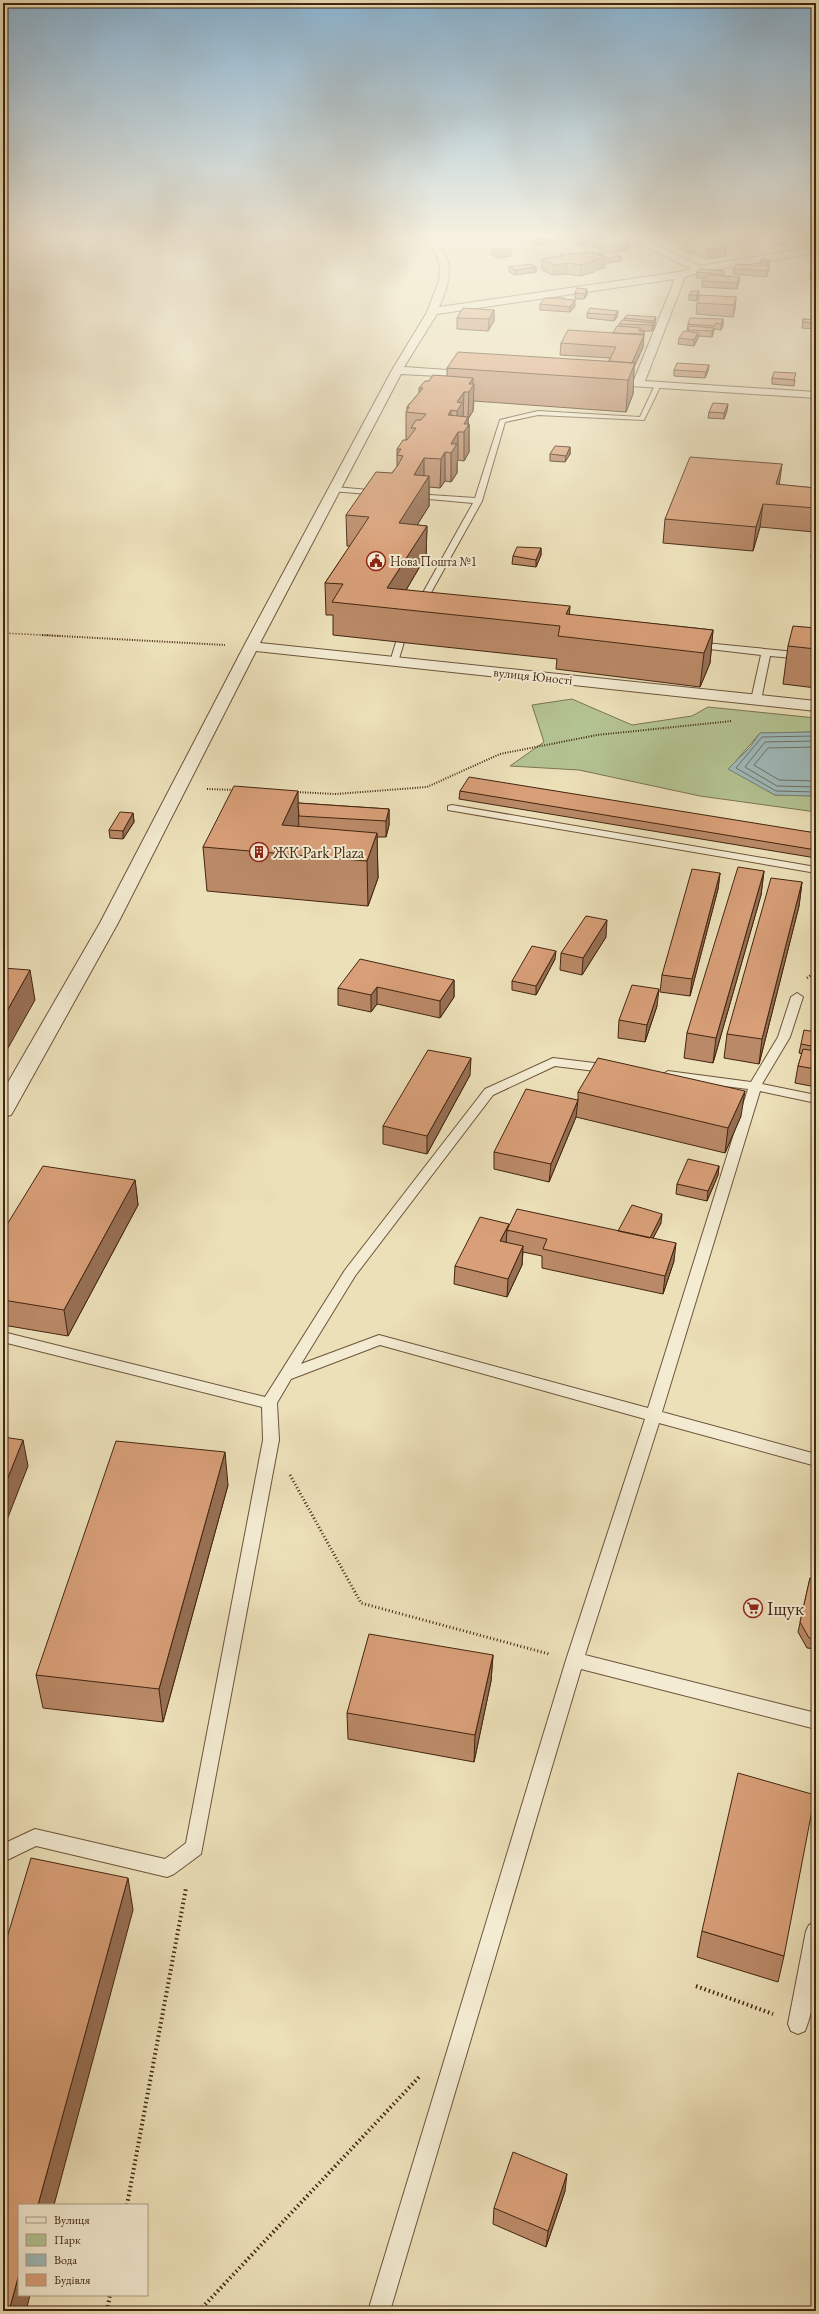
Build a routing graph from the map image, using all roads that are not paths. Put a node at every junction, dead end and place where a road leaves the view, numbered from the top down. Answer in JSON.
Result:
{"nodes":[{"id":1,"x":412,"y":346,"type":"edge"},
{"id":2,"x":653,"y":346,"type":"edge"},
{"id":3,"x":397,"y":370,"type":"junction"},
{"id":4,"x":490,"y":375,"type":"edge"},
{"id":5,"x":591,"y":381,"type":"edge"},
{"id":6,"x":638,"y":384,"type":"junction"},
{"id":7,"x":658,"y":385,"type":"junction"},
{"id":8,"x":816,"y":395,"type":"edge"},
{"id":9,"x":335,"y":489,"type":"junction"},
{"id":10,"x":390,"y":494,"type":"edge"},
{"id":11,"x":418,"y":496,"type":"edge"},
{"id":12,"x":478,"y":501,"type":"junction"},
{"id":13,"x":422,"y":617,"type":"edge"},
{"id":14,"x":400,"y":642,"type":"edge"},
{"id":15,"x":688,"y":645,"type":"edge"},
{"id":16,"x":251,"y":646,"type":"junction"},
{"id":17,"x":766,"y":653,"type":"junction"},
{"id":18,"x":816,"y":658,"type":"edge"},
{"id":19,"x":394,"y":662,"type":"junction"},
{"id":20,"x":756,"y":700,"type":"junction"},
{"id":21,"x":816,"y":706,"type":"edge"},
{"id":22,"x":452,"y":808,"type":"dead end"},
{"id":23,"x":816,"y":870,"type":"edge"},
{"id":24,"x":797,"y":997,"type":"dead end"},
{"id":25,"x":623,"y":1070,"type":"edge"},
{"id":26,"x":654,"y":1074,"type":"edge"},
{"id":27,"x":756,"y":1086,"type":"junction"},
{"id":28,"x":816,"y":1099,"type":"edge"},
{"id":29,"x":3,"y":1110,"type":"edge"},
{"id":30,"x":3,"y":1337,"type":"edge"},
{"id":31,"x":286,"y":1375,"type":"junction"},
{"id":32,"x":269,"y":1404,"type":"junction"},
{"id":33,"x":654,"y":1416,"type":"junction"},
{"id":34,"x":816,"y":1460,"type":"edge"},
{"id":35,"x":575,"y":1660,"type":"junction"},
{"id":36,"x":816,"y":1721,"type":"edge"},
{"id":37,"x":3,"y":1853,"type":"edge"},
{"id":38,"x":816,"y":1931,"type":"edge"},
{"id":39,"x":798,"y":2024,"type":"road end"},
{"id":40,"x":379,"y":2311,"type":"edge"}],
"edges":[{"from":1,"to":3,"type":"street"},
{"from":2,"to":6,"type":"street"},
{"from":3,"to":4,"type":"street"},
{"from":3,"to":9,"type":"street"},
{"from":5,"to":6,"type":"street"},
{"from":6,"to":7,"type":"street"},
{"from":7,"to":8,"type":"street"},
{"from":7,"to":12,"type":"lane"},
{"from":9,"to":10,"type":"lane"},
{"from":9,"to":16,"type":"street"},
{"from":11,"to":12,"type":"lane"},
{"from":12,"to":13,"type":"lane"},
{"from":14,"to":19,"type":"lane"},
{"from":15,"to":17,"type":"lane"},
{"from":16,"to":19,"type":"street","name":"вулиця Юності"},
{"from":16,"to":29,"type":"street"},
{"from":17,"to":18,"type":"lane"},
{"from":17,"to":20,"type":"lane"},
{"from":19,"to":20,"type":"street","name":"вулиця Юності"},
{"from":20,"to":21,"type":"street","name":"вулиця Юності"},
{"from":22,"to":23,"type":"lane"},
{"from":24,"to":27,"type":"lane"},
{"from":25,"to":31,"type":"lane"},
{"from":26,"to":27,"type":"lane"},
{"from":27,"to":28,"type":"lane"},
{"from":27,"to":33,"type":"lane"},
{"from":30,"to":32,"type":"lane"},
{"from":31,"to":32,"type":"lane"},
{"from":31,"to":33,"type":"lane"},
{"from":32,"to":37,"type":"lane"},
{"from":33,"to":34,"type":"lane"},
{"from":33,"to":35,"type":"lane"},
{"from":35,"to":36,"type":"lane"},
{"from":35,"to":40,"type":"lane"},
{"from":38,"to":39,"type":"lane"}]}
